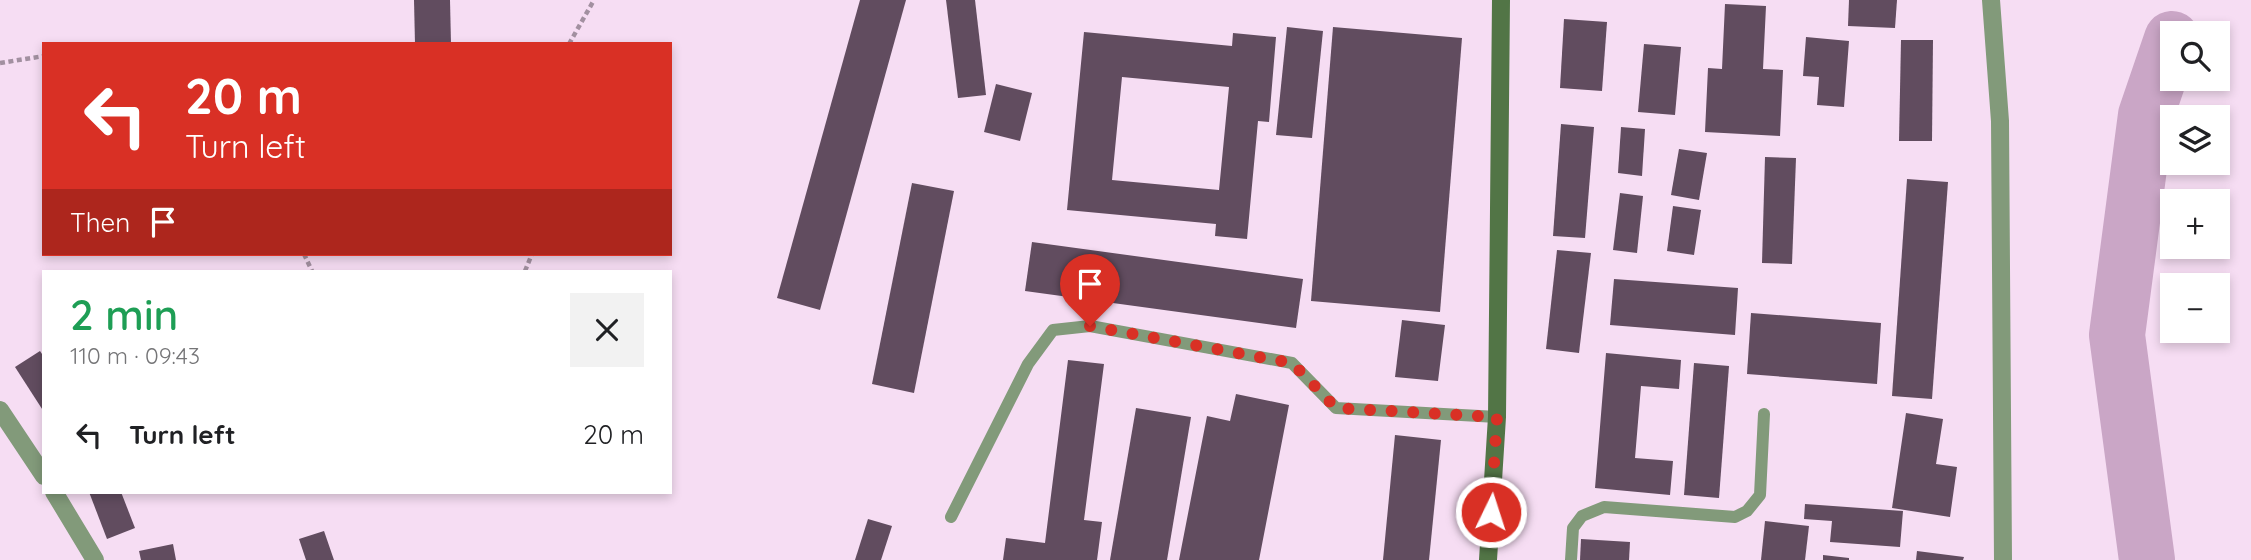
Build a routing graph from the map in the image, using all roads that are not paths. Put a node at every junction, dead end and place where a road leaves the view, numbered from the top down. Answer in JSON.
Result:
{"nodes":[{"id":1,"x":1502,"y":0,"type":"edge"},
{"id":2,"x":1991,"y":0,"type":"edge"},
{"id":3,"x":0,"y":410,"type":"edge"},
{"id":4,"x":1764,"y":414,"type":"dead end"},
{"id":5,"x":1497,"y":417,"type":"junction"},
{"id":6,"x":42,"y":474,"type":"edge"},
{"id":7,"x":55,"y":494,"type":"edge"},
{"id":8,"x":951,"y":517,"type":"dead end"},
{"id":9,"x":95,"y":560,"type":"edge"},
{"id":10,"x":1488,"y":560,"type":"edge"},
{"id":11,"x":1571,"y":560,"type":"edge"},
{"id":12,"x":2003,"y":560,"type":"edge"}],
"edges":[{"from":1,"to":5,"type":"main road"},
{"from":2,"to":12,"type":"street"},
{"from":3,"to":6,"type":"street"},
{"from":4,"to":11,"type":"lane"},
{"from":5,"to":8,"type":"lane"},
{"from":5,"to":10,"type":"main road"},
{"from":7,"to":9,"type":"street"}]}
